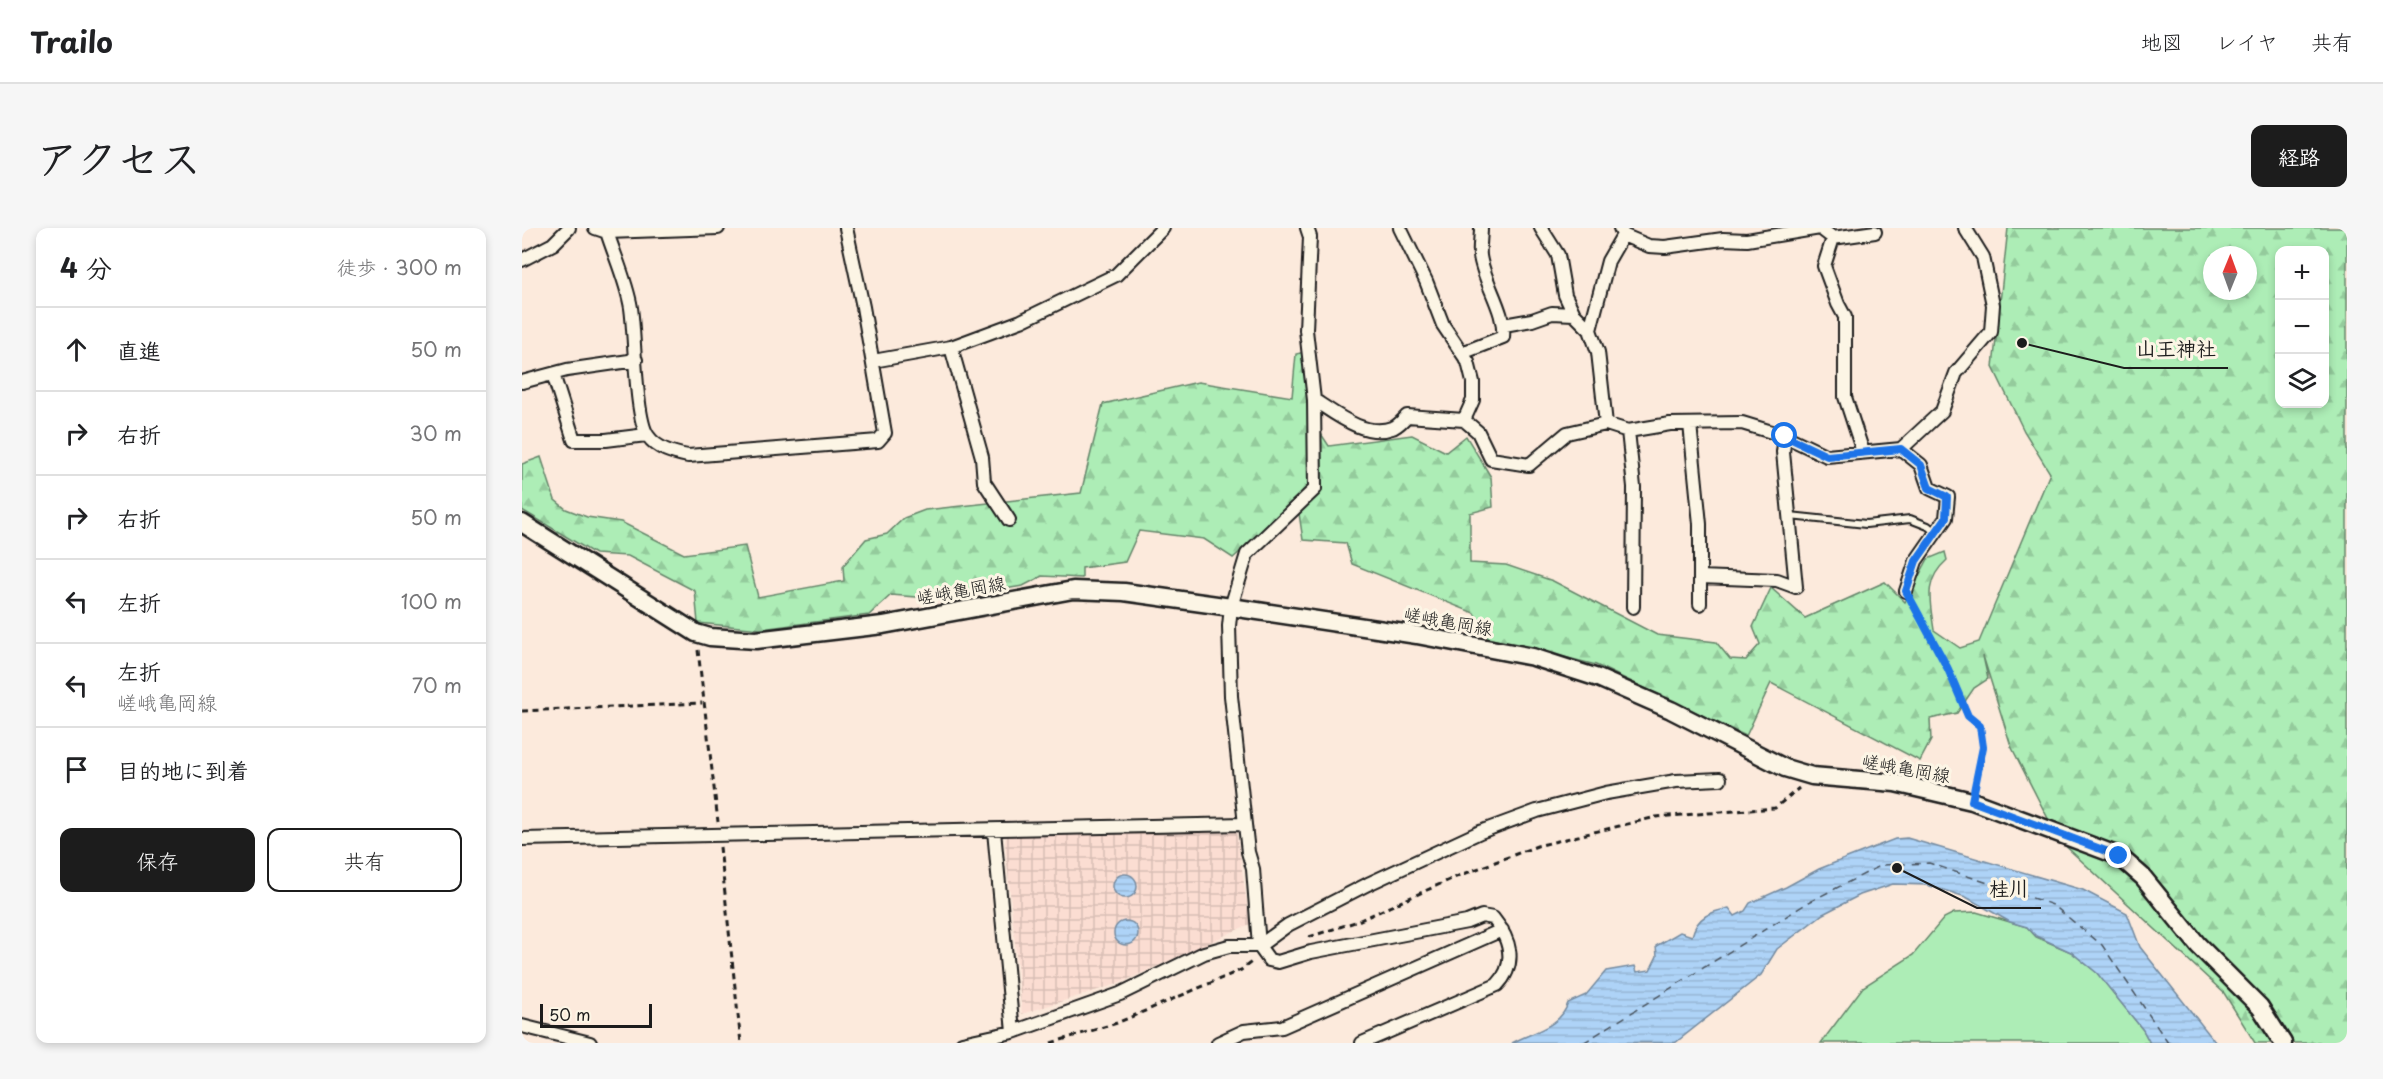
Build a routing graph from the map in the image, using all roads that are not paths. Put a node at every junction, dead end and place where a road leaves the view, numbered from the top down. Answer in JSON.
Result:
{"nodes":[{"id":1,"x":569,"y":228,"type":"edge"},
{"id":2,"x":595,"y":228,"type":"edge"},
{"id":3,"x":718,"y":228,"type":"edge"},
{"id":4,"x":846,"y":228,"type":"edge"},
{"id":5,"x":1163,"y":228,"type":"edge"},
{"id":6,"x":1307,"y":228,"type":"edge"},
{"id":7,"x":1400,"y":228,"type":"edge"},
{"id":8,"x":1481,"y":228,"type":"edge"},
{"id":9,"x":1541,"y":228,"type":"edge"},
{"id":10,"x":1887,"y":228,"type":"edge"},
{"id":11,"x":1965,"y":228,"type":"edge"},
{"id":12,"x":1872,"y":230,"type":"edge"},
{"id":13,"x":607,"y":232,"type":"junction"},
{"id":14,"x":1622,"y":232,"type":"edge"},
{"id":15,"x":1833,"y":238,"type":"junction"},
{"id":16,"x":522,"y":260,"type":"edge"},
{"id":17,"x":1574,"y":314,"type":"junction"},
{"id":18,"x":1504,"y":325,"type":"junction"},
{"id":19,"x":1590,"y":330,"type":"junction"},
{"id":20,"x":951,"y":347,"type":"junction"},
{"id":21,"x":1462,"y":353,"type":"junction"},
{"id":22,"x":636,"y":360,"type":"junction"},
{"id":23,"x":873,"y":361,"type":"junction"},
{"id":24,"x":553,"y":374,"type":"junction"},
{"id":25,"x":522,"y":381,"type":"edge"},
{"id":26,"x":1314,"y":400,"type":"junction"},
{"id":27,"x":1464,"y":420,"type":"junction"},
{"id":28,"x":1606,"y":424,"type":"junction"},
{"id":29,"x":1690,"y":424,"type":"junction"},
{"id":30,"x":1628,"y":431,"type":"junction"},
{"id":31,"x":646,"y":435,"type":"junction"},
{"id":32,"x":1785,"y":436,"type":"junction"},
{"id":33,"x":1901,"y":449,"type":"junction"},
{"id":34,"x":1863,"y":452,"type":"junction"},
{"id":35,"x":1790,"y":516,"type":"junction"},
{"id":36,"x":1009,"y":520,"type":"dead end"},
{"id":37,"x":522,"y":523,"type":"edge"},
{"id":38,"x":1936,"y":533,"type":"junction"},
{"id":39,"x":1700,"y":577,"type":"junction"},
{"id":40,"x":1906,"y":591,"type":"road end"},
{"id":41,"x":1700,"y":604,"type":"dead end"},
{"id":42,"x":1633,"y":607,"type":"dead end"},
{"id":43,"x":1232,"y":608,"type":"junction"},
{"id":44,"x":1720,"y":779,"type":"dead end"},
{"id":45,"x":1245,"y":824,"type":"junction"},
{"id":46,"x":994,"y":831,"type":"junction"},
{"id":47,"x":522,"y":839,"type":"edge"},
{"id":48,"x":1502,"y":930,"type":"junction"},
{"id":49,"x":1261,"y":950,"type":"junction"},
{"id":50,"x":522,"y":1026,"type":"edge"},
{"id":51,"x":1013,"y":1032,"type":"junction"},
{"id":52,"x":590,"y":1043,"type":"edge"},
{"id":53,"x":962,"y":1043,"type":"edge"},
{"id":54,"x":1218,"y":1043,"type":"edge"},
{"id":55,"x":1362,"y":1043,"type":"edge"},
{"id":56,"x":2283,"y":1043,"type":"edge"}],
"edges":[{"from":1,"to":16,"type":"street"},
{"from":2,"to":13,"type":"street"},
{"from":3,"to":13,"type":"street"},
{"from":4,"to":23,"type":"street"},
{"from":5,"to":20,"type":"street"},
{"from":6,"to":26,"type":"street"},
{"from":7,"to":21,"type":"street"},
{"from":8,"to":18,"type":"street"},
{"from":9,"to":17,"type":"street"},
{"from":10,"to":12,"type":"street"},
{"from":11,"to":33,"type":"street"},
{"from":12,"to":15,"type":"street"},
{"from":13,"to":22,"type":"street"},
{"from":14,"to":15,"type":"street"},
{"from":14,"to":19,"type":"street"},
{"from":15,"to":34,"type":"street"},
{"from":17,"to":18,"type":"street"},
{"from":17,"to":19,"type":"street"},
{"from":18,"to":21,"type":"street"},
{"from":19,"to":28,"type":"street"},
{"from":20,"to":23,"type":"street"},
{"from":20,"to":36,"type":"street"},
{"from":21,"to":27,"type":"street"},
{"from":22,"to":24,"type":"street"},
{"from":22,"to":31,"type":"street"},
{"from":23,"to":31,"type":"street"},
{"from":24,"to":25,"type":"street"},
{"from":24,"to":31,"type":"street"},
{"from":26,"to":27,"type":"street"},
{"from":26,"to":43,"type":"street"},
{"from":27,"to":28,"type":"street"},
{"from":28,"to":30,"type":"street"},
{"from":29,"to":30,"type":"street"},
{"from":29,"to":32,"type":"street"},
{"from":29,"to":39,"type":"street"},
{"from":30,"to":42,"type":"street"},
{"from":32,"to":34,"type":"street"},
{"from":32,"to":35,"type":"street"},
{"from":33,"to":34,"type":"street"},
{"from":33,"to":38,"type":"street"},
{"from":35,"to":38,"type":"lane"},
{"from":35,"to":39,"type":"street"},
{"from":37,"to":43,"type":"main road","name":"嵯峨亀岡線"},
{"from":38,"to":40,"type":"street"},
{"from":39,"to":41,"type":"street"},
{"from":43,"to":45,"type":"street"},
{"from":43,"to":56,"type":"main road","name":"嵯峨亀岡線"},
{"from":44,"to":49,"type":"street"},
{"from":45,"to":46,"type":"street"},
{"from":45,"to":49,"type":"street"},
{"from":46,"to":47,"type":"street"},
{"from":46,"to":51,"type":"street"},
{"from":48,"to":49,"type":"street"},
{"from":48,"to":54,"type":"street"},
{"from":48,"to":55,"type":"street"},
{"from":49,"to":51,"type":"street"},
{"from":50,"to":52,"type":"street"},
{"from":51,"to":53,"type":"street"}]}
